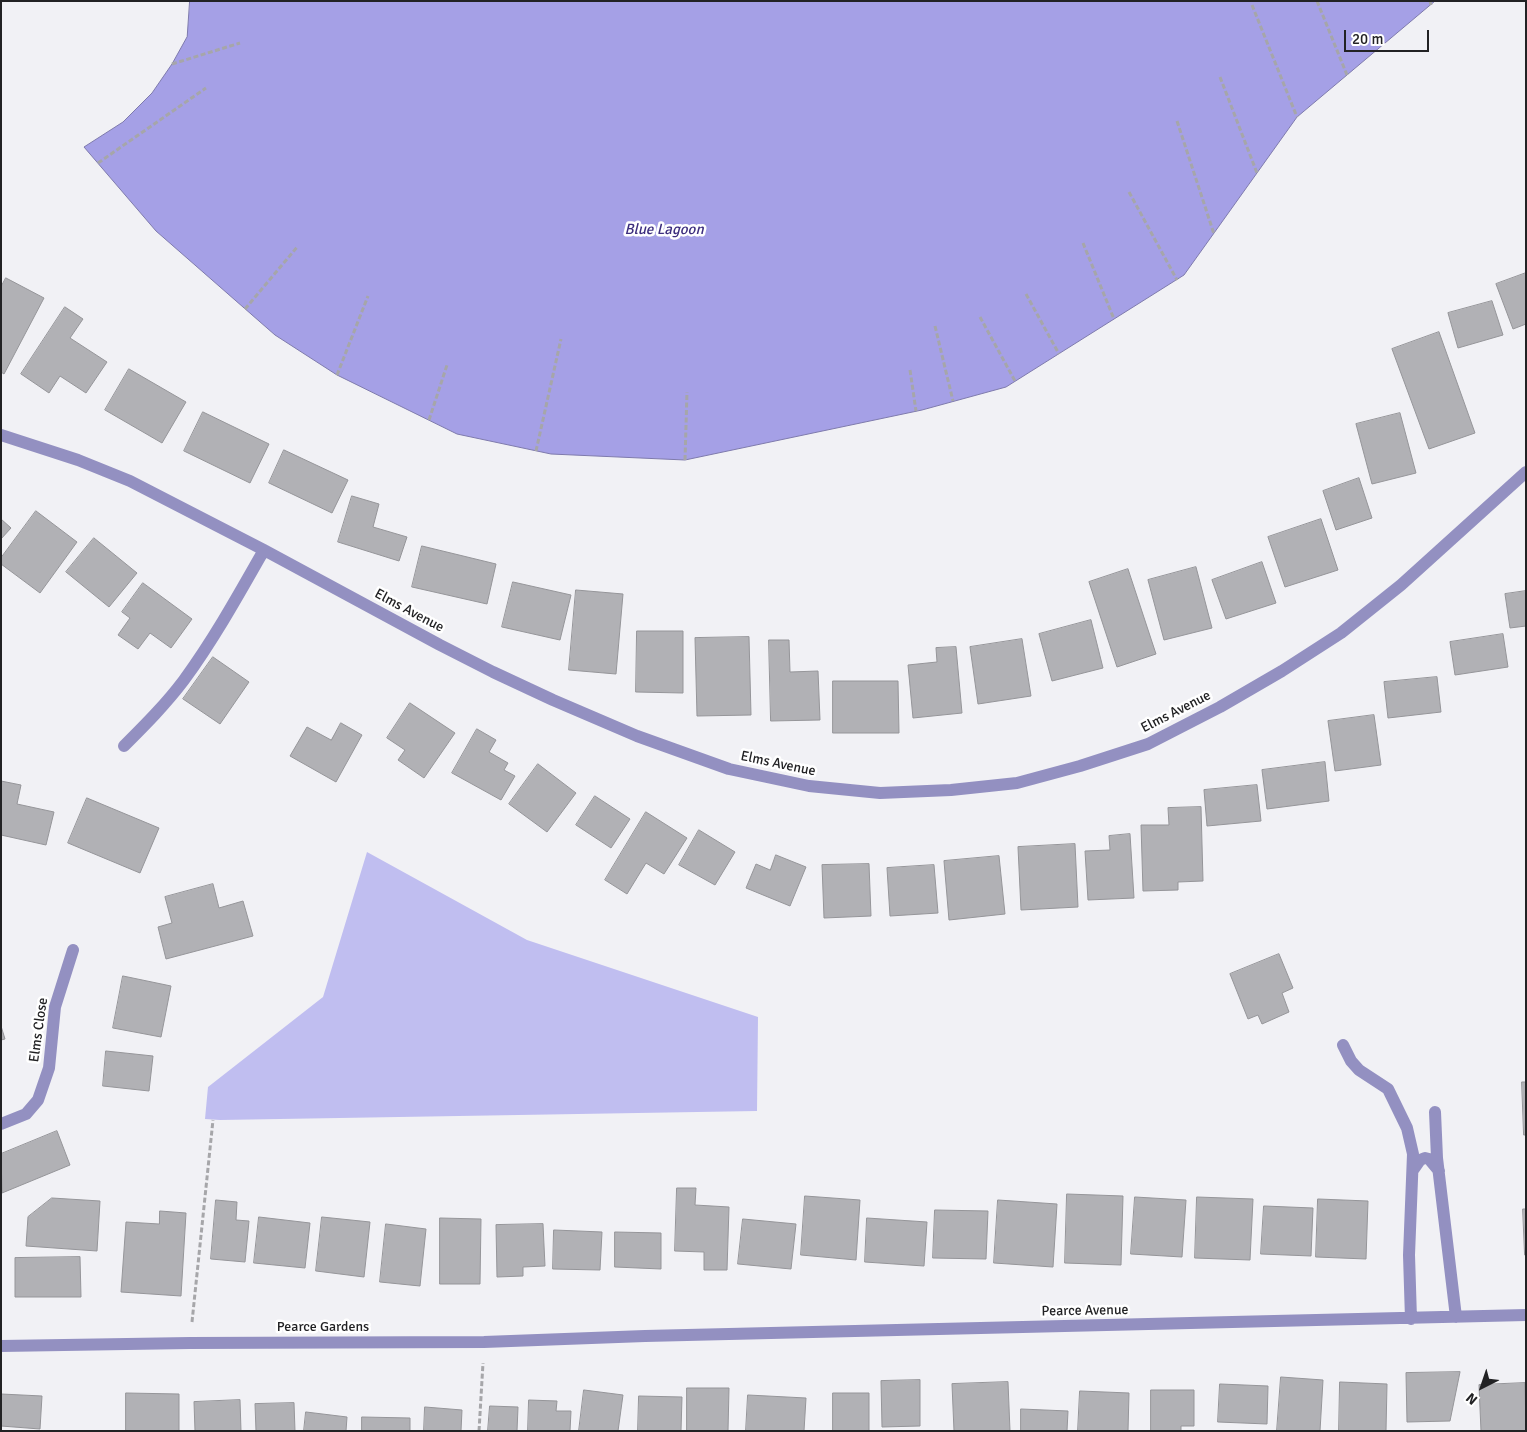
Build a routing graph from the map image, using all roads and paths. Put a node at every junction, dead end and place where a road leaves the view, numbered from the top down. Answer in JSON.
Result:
{"nodes":[{"id":1,"x":1317,"y":1,"type":"edge"},
{"id":2,"x":1252,"y":5,"type":"dead end"},
{"id":3,"x":240,"y":43,"type":"dead end"},
{"id":4,"x":172,"y":64,"type":"dead end"},
{"id":5,"x":1347,"y":75,"type":"dead end"},
{"id":6,"x":1220,"y":78,"type":"dead end"},
{"id":7,"x":206,"y":88,"type":"dead end"},
{"id":8,"x":1296,"y":117,"type":"dead end"},
{"id":9,"x":1177,"y":121,"type":"dead end"},
{"id":10,"x":98,"y":163,"type":"dead end"},
{"id":11,"x":1257,"y":172,"type":"dead end"},
{"id":12,"x":1129,"y":192,"type":"dead end"},
{"id":13,"x":1214,"y":234,"type":"dead end"},
{"id":14,"x":1083,"y":243,"type":"dead end"},
{"id":15,"x":298,"y":246,"type":"dead end"},
{"id":16,"x":1177,"y":280,"type":"dead end"},
{"id":17,"x":1026,"y":294,"type":"dead end"},
{"id":18,"x":368,"y":296,"type":"dead end"},
{"id":19,"x":245,"y":309,"type":"dead end"},
{"id":20,"x":980,"y":317,"type":"dead end"},
{"id":21,"x":1114,"y":319,"type":"dead end"},
{"id":22,"x":935,"y":326,"type":"dead end"},
{"id":23,"x":561,"y":339,"type":"dead end"},
{"id":24,"x":1059,"y":354,"type":"dead end"},
{"id":25,"x":447,"y":365,"type":"dead end"},
{"id":26,"x":910,"y":370,"type":"dead end"},
{"id":27,"x":337,"y":375,"type":"dead end"},
{"id":28,"x":1015,"y":381,"type":"dead end"},
{"id":29,"x":687,"y":392,"type":"dead end"},
{"id":30,"x":953,"y":401,"type":"dead end"},
{"id":31,"x":916,"y":411,"type":"dead end"},
{"id":32,"x":429,"y":420,"type":"dead end"},
{"id":33,"x":1,"y":435,"type":"edge"},
{"id":34,"x":536,"y":451,"type":"dead end"},
{"id":35,"x":685,"y":460,"type":"dead end"},
{"id":36,"x":1526,"y":472,"type":"edge"},
{"id":37,"x":264,"y":550,"type":"junction"},
{"id":38,"x":124,"y":746,"type":"dead end"},
{"id":39,"x":73,"y":950,"type":"dead end"},
{"id":40,"x":1343,"y":1044,"type":"dead end"},
{"id":41,"x":1435,"y":1112,"type":"dead end"},
{"id":42,"x":213,"y":1120,"type":"dead end"},
{"id":43,"x":1,"y":1124,"type":"edge"},
{"id":44,"x":1413,"y":1170,"type":"junction"},
{"id":45,"x":1439,"y":1171,"type":"junction"},
{"id":46,"x":1526,"y":1315,"type":"edge"},
{"id":47,"x":1456,"y":1317,"type":"junction"},
{"id":48,"x":1411,"y":1318,"type":"junction"},
{"id":49,"x":645,"y":1336,"type":"joint"},
{"id":50,"x":484,"y":1342,"type":"junction"},
{"id":51,"x":190,"y":1343,"type":"junction"},
{"id":52,"x":1,"y":1346,"type":"edge"},
{"id":53,"x":479,"y":1431,"type":"edge"}],
"edges":[{"from":1,"to":5,"type":"path"},
{"from":2,"to":8,"type":"path"},
{"from":3,"to":4,"type":"path"},
{"from":6,"to":11,"type":"path"},
{"from":7,"to":10,"type":"path"},
{"from":9,"to":13,"type":"path"},
{"from":12,"to":16,"type":"path"},
{"from":14,"to":21,"type":"path"},
{"from":15,"to":19,"type":"path"},
{"from":17,"to":24,"type":"path"},
{"from":18,"to":27,"type":"path"},
{"from":20,"to":28,"type":"path"},
{"from":22,"to":30,"type":"path"},
{"from":23,"to":34,"type":"path"},
{"from":25,"to":32,"type":"path"},
{"from":26,"to":31,"type":"path"},
{"from":29,"to":35,"type":"path"},
{"from":33,"to":37,"type":"street","name":"Elms Avenue"},
{"from":36,"to":37,"type":"street","name":"Elms Avenue"},
{"from":37,"to":38,"type":"street"},
{"from":39,"to":43,"type":"street","name":"Elms Close"},
{"from":40,"to":44,"type":"street"},
{"from":41,"to":45,"type":"street"},
{"from":42,"to":51,"type":"path"},
{"from":44,"to":45,"type":"street"},
{"from":44,"to":48,"type":"street"},
{"from":45,"to":47,"type":"street"},
{"from":46,"to":47,"type":"street","name":"Pearce Avenue"},
{"from":47,"to":48,"type":"street","name":"Pearce Avenue"},
{"from":48,"to":49,"type":"street","name":"Pearce Avenue"},
{"from":49,"to":50,"type":"street","name":"Pearce Gardens"},
{"from":50,"to":51,"type":"street","name":"Pearce Gardens"},
{"from":50,"to":53,"type":"path"},
{"from":51,"to":52,"type":"street","name":"Pearce Gardens"}]}
